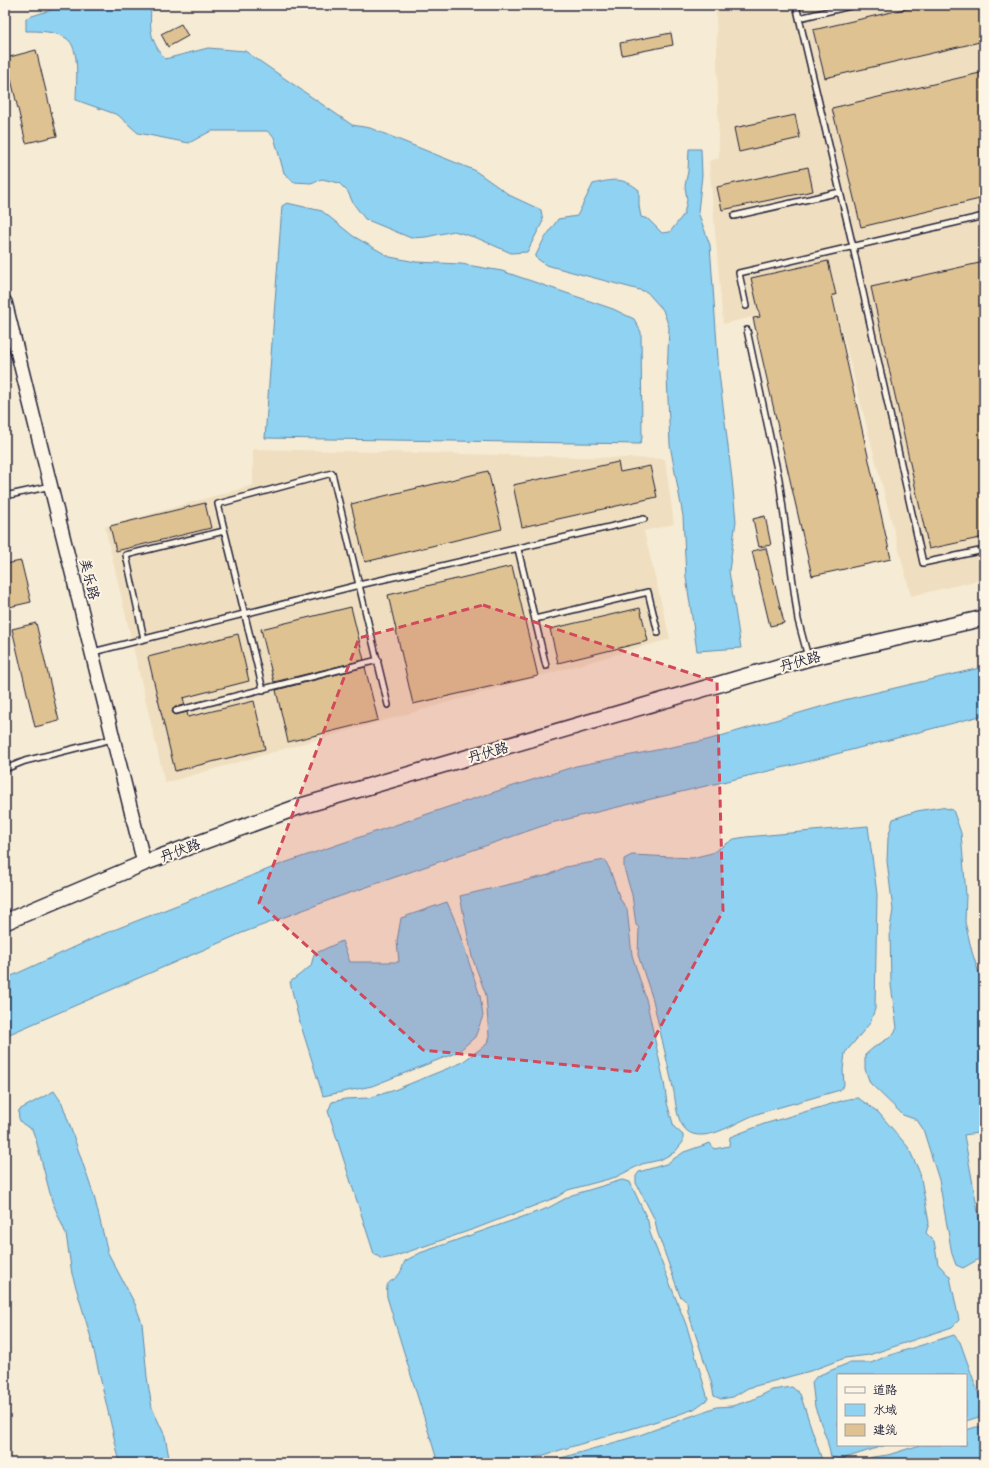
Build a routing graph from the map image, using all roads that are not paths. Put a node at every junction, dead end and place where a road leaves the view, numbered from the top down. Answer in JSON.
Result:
{"nodes":[{"id":1,"x":796,"y":5,"type":"edge"},
{"id":2,"x":855,"y":5,"type":"edge"},
{"id":3,"x":799,"y":18,"type":"junction"},
{"id":4,"x":840,"y":192,"type":"junction"},
{"id":5,"x":734,"y":216,"type":"dead end"},
{"id":6,"x":984,"y":216,"type":"edge"},
{"id":7,"x":854,"y":246,"type":"junction"},
{"id":8,"x":5,"y":302,"type":"edge"},
{"id":9,"x":746,"y":306,"type":"dead end"},
{"id":10,"x":747,"y":330,"type":"dead end"},
{"id":11,"x":51,"y":486,"type":"junction"},
{"id":12,"x":5,"y":496,"type":"edge"},
{"id":13,"x":644,"y":519,"type":"dead end"},
{"id":14,"x":224,"y":531,"type":"junction"},
{"id":15,"x":518,"y":549,"type":"junction"},
{"id":16,"x":984,"y":550,"type":"edge"},
{"id":17,"x":359,"y":585,"type":"junction"},
{"id":18,"x":245,"y":614,"type":"junction"},
{"id":19,"x":984,"y":618,"type":"edge"},
{"id":20,"x":535,"y":619,"type":"junction"},
{"id":21,"x":658,"y":633,"type":"dead end"},
{"id":22,"x":144,"y":639,"type":"junction"},
{"id":23,"x":92,"y":652,"type":"junction"},
{"id":24,"x":809,"y":658,"type":"junction"},
{"id":25,"x":378,"y":660,"type":"junction"},
{"id":26,"x":546,"y":666,"type":"dead end"},
{"id":27,"x":263,"y":690,"type":"junction"},
{"id":28,"x":388,"y":705,"type":"dead end"},
{"id":29,"x":176,"y":711,"type":"dead end"},
{"id":30,"x":113,"y":738,"type":"junction"},
{"id":31,"x":5,"y":769,"type":"edge"},
{"id":32,"x":144,"y":863,"type":"junction"},
{"id":33,"x":5,"y":922,"type":"edge"}],
"edges":[{"from":1,"to":3,"type":"lane"},
{"from":2,"to":3,"type":"lane"},
{"from":3,"to":4,"type":"lane"},
{"from":4,"to":5,"type":"lane"},
{"from":4,"to":7,"type":"lane"},
{"from":6,"to":7,"type":"lane"},
{"from":7,"to":9,"type":"lane"},
{"from":7,"to":16,"type":"lane"},
{"from":8,"to":11,"type":"street","name":"美乐路"},
{"from":10,"to":24,"type":"lane"},
{"from":11,"to":12,"type":"lane"},
{"from":11,"to":23,"type":"street","name":"美乐路"},
{"from":13,"to":15,"type":"lane"},
{"from":14,"to":17,"type":"lane"},
{"from":14,"to":18,"type":"lane"},
{"from":14,"to":22,"type":"lane"},
{"from":15,"to":17,"type":"lane"},
{"from":15,"to":20,"type":"lane"},
{"from":17,"to":18,"type":"lane"},
{"from":17,"to":25,"type":"lane"},
{"from":18,"to":22,"type":"lane"},
{"from":18,"to":27,"type":"lane"},
{"from":19,"to":24,"type":"main road","name":"丹伏路"},
{"from":20,"to":21,"type":"lane"},
{"from":20,"to":26,"type":"lane"},
{"from":22,"to":23,"type":"lane"},
{"from":23,"to":30,"type":"street","name":"美乐路"},
{"from":24,"to":32,"type":"main road","name":"丹伏路"},
{"from":25,"to":27,"type":"lane"},
{"from":25,"to":28,"type":"lane"},
{"from":27,"to":29,"type":"lane"},
{"from":30,"to":31,"type":"lane"},
{"from":30,"to":32,"type":"street","name":"美乐路"},
{"from":32,"to":33,"type":"main road","name":"丹伏路"}]}
